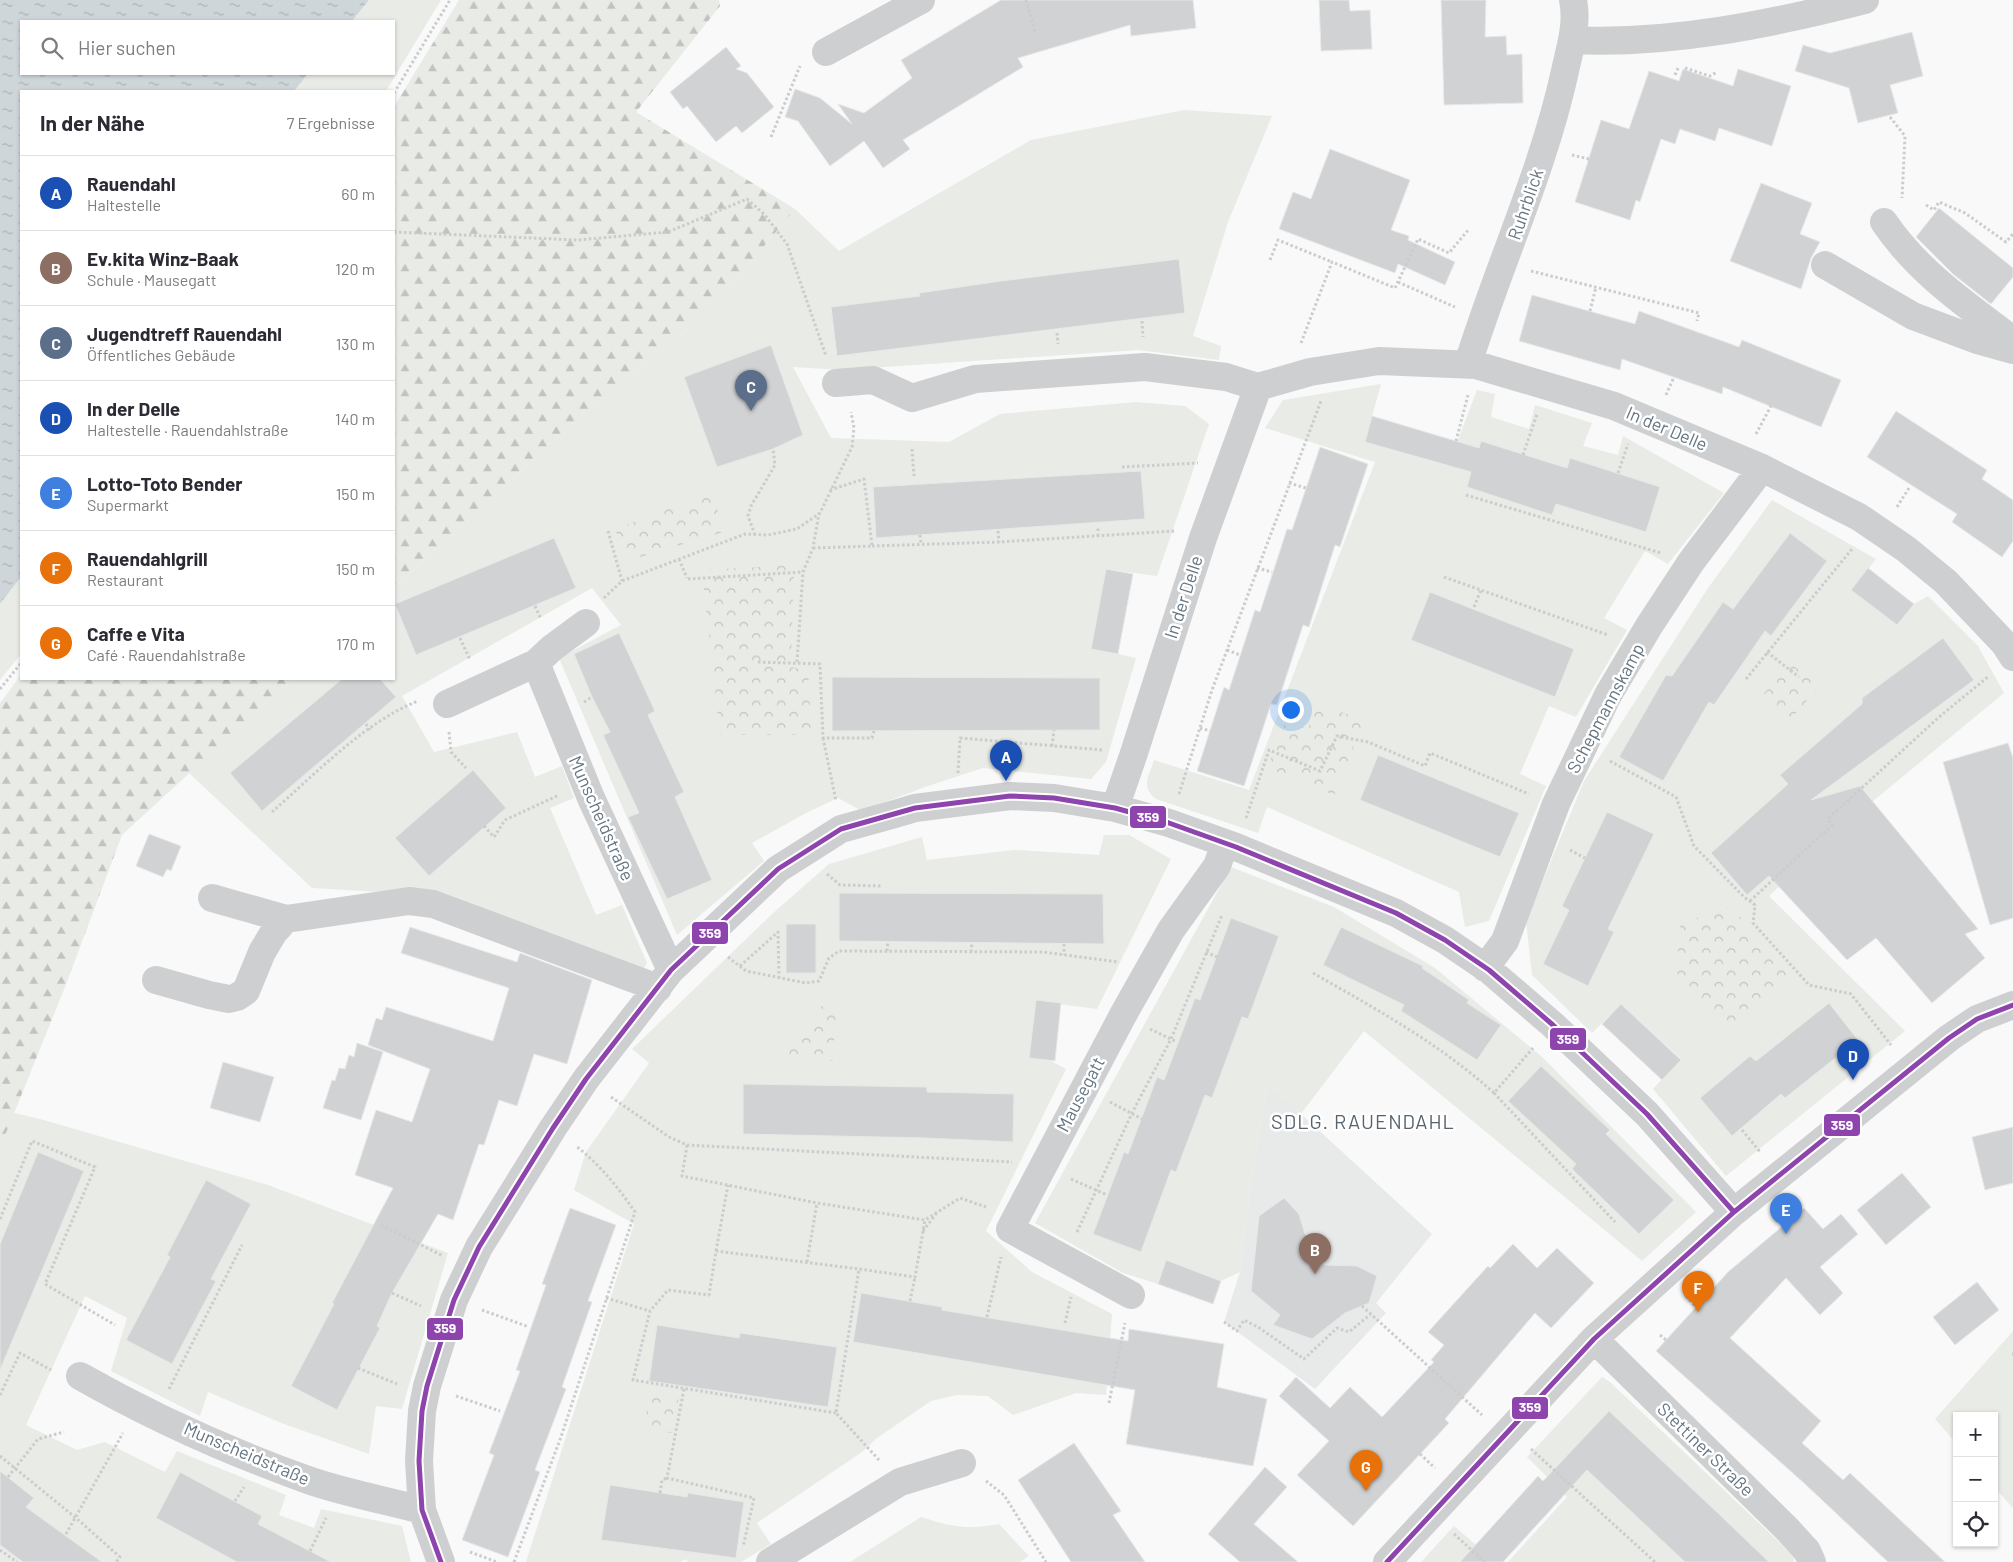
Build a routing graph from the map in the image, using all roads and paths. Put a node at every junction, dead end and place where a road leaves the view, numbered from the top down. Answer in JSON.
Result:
{"nodes":[{"id":1,"x":450,"y":0,"type":"edge"},
{"id":2,"x":921,"y":0,"type":"edge"},
{"id":3,"x":1026,"y":0,"type":"edge"},
{"id":4,"x":1574,"y":0,"type":"edge"},
{"id":5,"x":1865,"y":0,"type":"edge"},
{"id":6,"x":1034,"y":32,"type":"dead end"},
{"id":7,"x":1572,"y":40,"type":"junction"},
{"id":8,"x":814,"y":56,"type":"joint"},
{"id":9,"x":1717,"y":72,"type":"dead end"},
{"id":10,"x":1675,"y":75,"type":"dead end"},
{"id":11,"x":395,"y":91,"type":"edge"},
{"id":12,"x":1890,"y":116,"type":"dead end"},
{"id":13,"x":772,"y":138,"type":"dead end"},
{"id":14,"x":1902,"y":202,"type":"dead end"},
{"id":15,"x":1926,"y":205,"type":"dead end"},
{"id":16,"x":1884,"y":222,"type":"dead end"},
{"id":17,"x":1469,"y":229,"type":"dead end"},
{"id":18,"x":395,"y":232,"type":"edge"},
{"id":19,"x":2013,"y":234,"type":"edge"},
{"id":20,"x":1270,"y":260,"type":"dead end"},
{"id":21,"x":1332,"y":262,"type":"junction"},
{"id":22,"x":1503,"y":264,"type":"junction"},
{"id":23,"x":1825,"y":265,"type":"dead end"},
{"id":24,"x":1398,"y":282,"type":"junction"},
{"id":25,"x":1596,"y":287,"type":"junction"},
{"id":26,"x":1590,"y":311,"type":"dead end"},
{"id":27,"x":1482,"y":319,"type":"junction"},
{"id":28,"x":1696,"y":321,"type":"dead end"},
{"id":29,"x":2013,"y":340,"type":"edge"},
{"id":30,"x":2013,"y":350,"type":"edge"},
{"id":31,"x":1472,"y":364,"type":"junction"},
{"id":32,"x":1334,"y":367,"type":"junction"},
{"id":33,"x":1287,"y":378,"type":"junction"},
{"id":34,"x":836,"y":383,"type":"junction"},
{"id":35,"x":1546,"y":385,"type":"junction"},
{"id":36,"x":1258,"y":387,"type":"junction"},
{"id":37,"x":1456,"y":441,"type":"dead end"},
{"id":38,"x":773,"y":449,"type":"dead end"},
{"id":39,"x":912,"y":449,"type":"dead end"},
{"id":40,"x":1523,"y":455,"type":"dead end"},
{"id":41,"x":1230,"y":462,"type":"junction"},
{"id":42,"x":1122,"y":467,"type":"dead end"},
{"id":43,"x":1762,"y":468,"type":"junction"},
{"id":44,"x":914,"y":476,"type":"dead end"},
{"id":45,"x":1289,"y":483,"type":"junction"},
{"id":46,"x":1306,"y":488,"type":"dead end"},
{"id":47,"x":830,"y":490,"type":"junction"},
{"id":48,"x":1466,"y":495,"type":"dead end"},
{"id":49,"x":820,"y":513,"type":"junction"},
{"id":50,"x":1872,"y":525,"type":"junction"},
{"id":51,"x":1098,"y":526,"type":"dead end"},
{"id":52,"x":608,"y":531,"type":"dead end"},
{"id":53,"x":998,"y":531,"type":"dead end"},
{"id":54,"x":755,"y":535,"type":"junction"},
{"id":55,"x":920,"y":535,"type":"dead end"},
{"id":56,"x":1098,"y":536,"type":"junction"},
{"id":57,"x":1203,"y":538,"type":"junction"},
{"id":58,"x":999,"y":542,"type":"junction"},
{"id":59,"x":921,"y":544,"type":"junction"},
{"id":60,"x":872,"y":546,"type":"junction"},
{"id":61,"x":813,"y":548,"type":"junction"},
{"id":62,"x":679,"y":559,"type":"junction"},
{"id":63,"x":1691,"y":562,"type":"junction"},
{"id":64,"x":1257,"y":568,"type":"junction"},
{"id":65,"x":803,"y":572,"type":"junction"},
{"id":66,"x":1272,"y":572,"type":"dead end"},
{"id":67,"x":1444,"y":577,"type":"dead end"},
{"id":68,"x":622,"y":581,"type":"junction"},
{"id":69,"x":1481,"y":590,"type":"junction"},
{"id":70,"x":1474,"y":607,"type":"dead end"},
{"id":71,"x":586,"y":623,"type":"joint"},
{"id":72,"x":1637,"y":646,"type":"junction"},
{"id":73,"x":1227,"y":650,"type":"junction"},
{"id":74,"x":1767,"y":652,"type":"junction"},
{"id":75,"x":1240,"y":654,"type":"dead end"},
{"id":76,"x":2013,"y":657,"type":"edge"},
{"id":77,"x":758,"y":662,"type":"dead end"},
{"id":78,"x":797,"y":662,"type":"junction"},
{"id":79,"x":536,"y":663,"type":"junction"},
{"id":80,"x":20,"y":664,"type":"edge"},
{"id":81,"x":1799,"y":678,"type":"dead end"},
{"id":82,"x":1746,"y":679,"type":"dead end"},
{"id":83,"x":0,"y":689,"type":"edge"},
{"id":84,"x":447,"y":704,"type":"junction"},
{"id":85,"x":366,"y":724,"type":"dead end"},
{"id":86,"x":1200,"y":728,"type":"junction"},
{"id":87,"x":370,"y":730,"type":"junction"},
{"id":88,"x":874,"y":730,"type":"dead end"},
{"id":89,"x":1054,"y":730,"type":"dead end"},
{"id":90,"x":1210,"y":730,"type":"dead end"},
{"id":91,"x":959,"y":731,"type":"dead end"},
{"id":92,"x":823,"y":738,"type":"junction"},
{"id":93,"x":1052,"y":746,"type":"junction"},
{"id":94,"x":1583,"y":746,"type":"junction"},
{"id":95,"x":1134,"y":753,"type":"junction"},
{"id":96,"x":466,"y":768,"type":"dead end"},
{"id":97,"x":300,"y":778,"type":"dead end"},
{"id":98,"x":585,"y":783,"type":"junction"},
{"id":99,"x":304,"y":784,"type":"junction"},
{"id":100,"x":834,"y":793,"type":"dead end"},
{"id":101,"x":1556,"y":804,"type":"junction"},
{"id":102,"x":1115,"y":808,"type":"junction"},
{"id":103,"x":272,"y":812,"type":"dead end"},
{"id":104,"x":1169,"y":824,"type":"junction"},
{"id":105,"x":484,"y":826,"type":"dead end"},
{"id":106,"x":1230,"y":845,"type":"junction"},
{"id":107,"x":802,"y":852,"type":"junction"},
{"id":108,"x":883,"y":886,"type":"dead end"},
{"id":109,"x":212,"y":898,"type":"dead end"},
{"id":110,"x":1750,"y":901,"type":"junction"},
{"id":111,"x":1225,"y":907,"type":"dead end"},
{"id":112,"x":286,"y":919,"type":"junction"},
{"id":113,"x":705,"y":939,"type":"junction"},
{"id":114,"x":888,"y":941,"type":"dead end"},
{"id":115,"x":972,"y":942,"type":"dead end"},
{"id":116,"x":1064,"y":944,"type":"dead end"},
{"id":117,"x":887,"y":951,"type":"junction"},
{"id":118,"x":971,"y":952,"type":"junction"},
{"id":119,"x":1206,"y":952,"type":"junction"},
{"id":120,"x":1064,"y":955,"type":"junction"},
{"id":121,"x":1217,"y":957,"type":"dead end"},
{"id":122,"x":740,"y":966,"type":"junction"},
{"id":123,"x":1485,"y":968,"type":"junction"},
{"id":124,"x":1147,"y":972,"type":"junction"},
{"id":125,"x":1313,"y":973,"type":"dead end"},
{"id":126,"x":779,"y":978,"type":"junction"},
{"id":127,"x":665,"y":979,"type":"junction"},
{"id":128,"x":156,"y":980,"type":"dead end"},
{"id":129,"x":2013,"y":1005,"type":"edge"},
{"id":130,"x":1553,"y":1025,"type":"junction"},
{"id":131,"x":1171,"y":1039,"type":"junction"},
{"id":132,"x":1177,"y":1042,"type":"dead end"},
{"id":133,"x":1910,"y":1069,"type":"junction"},
{"id":134,"x":586,"y":1079,"type":"junction"},
{"id":135,"x":1494,"y":1093,"type":"junction"},
{"id":136,"x":1132,"y":1113,"type":"junction"},
{"id":137,"x":1142,"y":1118,"type":"dead end"},
{"id":138,"x":553,"y":1128,"type":"junction"},
{"id":139,"x":687,"y":1145,"type":"junction"},
{"id":140,"x":1042,"y":1166,"type":"junction"},
{"id":141,"x":728,"y":1186,"type":"junction"},
{"id":142,"x":1096,"y":1190,"type":"junction"},
{"id":143,"x":1107,"y":1195,"type":"dead end"},
{"id":144,"x":817,"y":1203,"type":"junction"},
{"id":145,"x":938,"y":1212,"type":"junction"},
{"id":146,"x":1734,"y":1212,"type":"junction"},
{"id":147,"x":0,"y":1219,"type":"edge"},
{"id":148,"x":925,"y":1220,"type":"junction"},
{"id":149,"x":1615,"y":1222,"type":"dead end"},
{"id":150,"x":381,"y":1225,"type":"dead end"},
{"id":151,"x":1010,"y":1229,"type":"junction"},
{"id":152,"x":923,"y":1232,"type":"junction"},
{"id":153,"x":242,"y":1245,"type":"dead end"},
{"id":154,"x":716,"y":1251,"type":"junction"},
{"id":155,"x":1064,"y":1260,"type":"junction"},
{"id":156,"x":808,"y":1262,"type":"junction"},
{"id":157,"x":468,"y":1269,"type":"junction"},
{"id":158,"x":859,"y":1269,"type":"junction"},
{"id":159,"x":914,"y":1277,"type":"junction"},
{"id":160,"x":1131,"y":1295,"type":"joint"},
{"id":161,"x":606,"y":1298,"type":"junction"},
{"id":162,"x":454,"y":1300,"type":"junction"},
{"id":163,"x":910,"y":1301,"type":"dead end"},
{"id":164,"x":1362,"y":1306,"type":"dead end"},
{"id":165,"x":650,"y":1311,"type":"junction"},
{"id":166,"x":1372,"y":1314,"type":"junction"},
{"id":167,"x":987,"y":1317,"type":"dead end"},
{"id":168,"x":1224,"y":1322,"type":"dead end"},
{"id":169,"x":115,"y":1325,"type":"dead end"},
{"id":170,"x":529,"y":1327,"type":"dead end"},
{"id":171,"x":1660,"y":1335,"type":"dead end"},
{"id":172,"x":1594,"y":1339,"type":"junction"},
{"id":173,"x":1666,"y":1340,"type":"dead end"},
{"id":174,"x":358,"y":1368,"type":"dead end"},
{"id":175,"x":80,"y":1376,"type":"joint"},
{"id":176,"x":684,"y":1389,"type":"junction"},
{"id":177,"x":426,"y":1391,"type":"junction"},
{"id":178,"x":0,"y":1395,"type":"edge"},
{"id":179,"x":1109,"y":1403,"type":"dead end"},
{"id":180,"x":147,"y":1410,"type":"junction"},
{"id":181,"x":500,"y":1410,"type":"dead end"},
{"id":182,"x":836,"y":1413,"type":"junction"},
{"id":183,"x":64,"y":1432,"type":"dead end"},
{"id":184,"x":1506,"y":1432,"type":"junction"},
{"id":185,"x":1420,"y":1454,"type":"dead end"},
{"id":186,"x":0,"y":1456,"type":"edge"},
{"id":187,"x":962,"y":1463,"type":"joint"},
{"id":188,"x":1433,"y":1466,"type":"dead end"},
{"id":189,"x":16,"y":1468,"type":"junction"},
{"id":190,"x":8,"y":1477,"type":"dead end"},
{"id":191,"x":667,"y":1478,"type":"junction"},
{"id":192,"x":900,"y":1482,"type":"junction"},
{"id":193,"x":341,"y":1489,"type":"junction"},
{"id":194,"x":660,"y":1494,"type":"dead end"},
{"id":195,"x":422,"y":1510,"type":"junction"},
{"id":196,"x":1431,"y":1513,"type":"junction"},
{"id":197,"x":76,"y":1518,"type":"junction"},
{"id":198,"x":66,"y":1534,"type":"dead end"},
{"id":199,"x":0,"y":1550,"type":"edge"},
{"id":200,"x":310,"y":1551,"type":"dead end"},
{"id":201,"x":741,"y":1553,"type":"dead end"},
{"id":202,"x":17,"y":1562,"type":"edge"},
{"id":203,"x":116,"y":1562,"type":"edge"},
{"id":204,"x":441,"y":1562,"type":"edge"},
{"id":205,"x":514,"y":1562,"type":"edge"},
{"id":206,"x":770,"y":1562,"type":"edge"},
{"id":207,"x":1046,"y":1562,"type":"edge"},
{"id":208,"x":1386,"y":1562,"type":"edge"},
{"id":209,"x":1485,"y":1562,"type":"edge"},
{"id":210,"x":1655,"y":1562,"type":"edge"},
{"id":211,"x":1812,"y":1562,"type":"edge"}],
"edges":[{"from":1,"to":11,"type":"path"},
{"from":2,"to":8,"type":"street"},
{"from":3,"to":6,"type":"path"},
{"from":4,"to":7,"type":"street","name":"Ruhrblick"},
{"from":5,"to":7,"type":"street"},
{"from":7,"to":22,"type":"street","name":"Ruhrblick"},
{"from":8,"to":13,"type":"path"},
{"from":9,"to":10,"type":"path"},
{"from":12,"to":14,"type":"path"},
{"from":15,"to":19,"type":"path"},
{"from":16,"to":29,"type":"street"},
{"from":17,"to":24,"type":"path"},
{"from":18,"to":34,"type":"path"},
{"from":20,"to":21,"type":"path"},
{"from":21,"to":24,"type":"path"},
{"from":21,"to":33,"type":"path"},
{"from":22,"to":25,"type":"path"},
{"from":22,"to":27,"type":"street","name":"Ruhrblick"},
{"from":23,"to":30,"type":"street"},
{"from":24,"to":27,"type":"path"},
{"from":25,"to":26,"type":"path"},
{"from":25,"to":28,"type":"path"},
{"from":27,"to":31,"type":"street","name":"Ruhrblick"},
{"from":31,"to":32,"type":"street","name":"In der Delle"},
{"from":31,"to":35,"type":"street","name":"In der Delle"},
{"from":31,"to":37,"type":"path"},
{"from":32,"to":33,"type":"street","name":"In der Delle"},
{"from":32,"to":45,"type":"path"},
{"from":33,"to":36,"type":"street","name":"In der Delle"},
{"from":34,"to":36,"type":"street"},
{"from":34,"to":47,"type":"path"},
{"from":35,"to":40,"type":"path"},
{"from":35,"to":43,"type":"street","name":"In der Delle"},
{"from":36,"to":41,"type":"street","name":"In der Delle"},
{"from":38,"to":54,"type":"path"},
{"from":39,"to":44,"type":"path"},
{"from":41,"to":42,"type":"path"},
{"from":41,"to":57,"type":"street","name":"In der Delle"},
{"from":43,"to":50,"type":"street","name":"In der Delle"},
{"from":43,"to":63,"type":"street","name":"Schepmannskamp"},
{"from":45,"to":46,"type":"path"},
{"from":45,"to":64,"type":"path"},
{"from":47,"to":49,"type":"path"},
{"from":47,"to":60,"type":"path"},
{"from":48,"to":63,"type":"path"},
{"from":49,"to":54,"type":"path"},
{"from":49,"to":61,"type":"path"},
{"from":50,"to":74,"type":"path"},
{"from":50,"to":76,"type":"street","name":"In der Delle"},
{"from":51,"to":56,"type":"path"},
{"from":52,"to":68,"type":"path"},
{"from":53,"to":58,"type":"path"},
{"from":54,"to":62,"type":"path"},
{"from":55,"to":59,"type":"path"},
{"from":56,"to":57,"type":"path"},
{"from":56,"to":58,"type":"path"},
{"from":57,"to":95,"type":"street","name":"In der Delle"},
{"from":58,"to":59,"type":"path"},
{"from":59,"to":60,"type":"path"},
{"from":60,"to":61,"type":"path"},
{"from":61,"to":65,"type":"path"},
{"from":62,"to":65,"type":"path"},
{"from":62,"to":68,"type":"path"},
{"from":63,"to":72,"type":"street","name":"Schepmannskamp"},
{"from":64,"to":66,"type":"path"},
{"from":64,"to":73,"type":"path"},
{"from":65,"to":78,"type":"path"},
{"from":67,"to":69,"type":"path"},
{"from":68,"to":71,"type":"path"},
{"from":69,"to":70,"type":"path"},
{"from":69,"to":72,"type":"path"},
{"from":71,"to":79,"type":"street"},
{"from":72,"to":94,"type":"street","name":"Schepmannskamp"},
{"from":73,"to":75,"type":"path"},
{"from":73,"to":86,"type":"path"},
{"from":74,"to":81,"type":"path"},
{"from":74,"to":82,"type":"path"},
{"from":76,"to":110,"type":"path"},
{"from":77,"to":78,"type":"path"},
{"from":78,"to":92,"type":"path"},
{"from":79,"to":84,"type":"street"},
{"from":79,"to":98,"type":"street","name":"Munscheidstraße"},
{"from":80,"to":83,"type":"path"},
{"from":84,"to":87,"type":"path"},
{"from":84,"to":96,"type":"path"},
{"from":85,"to":87,"type":"path"},
{"from":86,"to":90,"type":"path"},
{"from":86,"to":104,"type":"path"},
{"from":87,"to":99,"type":"path"},
{"from":88,"to":92,"type":"path"},
{"from":89,"to":93,"type":"path"},
{"from":91,"to":93,"type":"path"},
{"from":92,"to":100,"type":"path"},
{"from":93,"to":95,"type":"path"},
{"from":94,"to":101,"type":"street","name":"Schepmannskamp"},
{"from":94,"to":110,"type":"path"},
{"from":95,"to":102,"type":"street","name":"In der Delle"},
{"from":97,"to":99,"type":"path"},
{"from":98,"to":105,"type":"path"},
{"from":98,"to":127,"type":"street","name":"Munscheidstraße"},
{"from":99,"to":103,"type":"path"},
{"from":101,"to":106,"type":"path"},
{"from":101,"to":123,"type":"street","name":"Schepmannskamp"},
{"from":102,"to":104,"type":"street"},
{"from":102,"to":107,"type":"street"},
{"from":104,"to":106,"type":"street"},
{"from":106,"to":123,"type":"street"},
{"from":106,"to":124,"type":"street","name":"Mausegatt"},
{"from":107,"to":108,"type":"path"},
{"from":107,"to":113,"type":"street"},
{"from":109,"to":112,"type":"street"},
{"from":110,"to":133,"type":"path"},
{"from":111,"to":119,"type":"path"},
{"from":112,"to":127,"type":"street"},
{"from":112,"to":128,"type":"street"},
{"from":113,"to":122,"type":"path"},
{"from":113,"to":127,"type":"street"},
{"from":114,"to":117,"type":"path"},
{"from":115,"to":118,"type":"path"},
{"from":116,"to":120,"type":"path"},
{"from":117,"to":118,"type":"path"},
{"from":117,"to":126,"type":"path"},
{"from":118,"to":120,"type":"path"},
{"from":119,"to":121,"type":"path"},
{"from":119,"to":131,"type":"path"},
{"from":120,"to":124,"type":"path"},
{"from":122,"to":126,"type":"path"},
{"from":122,"to":126,"type":"path"},
{"from":123,"to":130,"type":"street"},
{"from":124,"to":140,"type":"street","name":"Mausegatt"},
{"from":125,"to":135,"type":"path"},
{"from":127,"to":134,"type":"street"},
{"from":129,"to":133,"type":"street"},
{"from":130,"to":135,"type":"path"},
{"from":130,"to":146,"type":"street"},
{"from":131,"to":132,"type":"path"},
{"from":131,"to":136,"type":"path"},
{"from":133,"to":146,"type":"street"},
{"from":134,"to":138,"type":"street"},
{"from":134,"to":139,"type":"path"},
{"from":135,"to":149,"type":"path"},
{"from":136,"to":137,"type":"path"},
{"from":136,"to":142,"type":"path"},
{"from":138,"to":157,"type":"street"},
{"from":138,"to":161,"type":"path"},
{"from":139,"to":140,"type":"path"},
{"from":139,"to":141,"type":"path"},
{"from":140,"to":151,"type":"street","name":"Mausegatt"},
{"from":141,"to":144,"type":"path"},
{"from":141,"to":154,"type":"path"},
{"from":142,"to":143,"type":"path"},
{"from":142,"to":155,"type":"path"},
{"from":144,"to":148,"type":"path"},
{"from":144,"to":156,"type":"path"},
{"from":145,"to":148,"type":"path"},
{"from":145,"to":151,"type":"path"},
{"from":145,"to":152,"type":"path"},
{"from":146,"to":172,"type":"street"},
{"from":147,"to":169,"type":"path"},
{"from":148,"to":152,"type":"path"},
{"from":150,"to":157,"type":"path"},
{"from":151,"to":155,"type":"street"},
{"from":151,"to":167,"type":"path"},
{"from":152,"to":159,"type":"path"},
{"from":153,"to":180,"type":"path"},
{"from":154,"to":156,"type":"path"},
{"from":154,"to":165,"type":"path"},
{"from":155,"to":160,"type":"street"},
{"from":156,"to":158,"type":"path"},
{"from":157,"to":162,"type":"street"},
{"from":158,"to":159,"type":"path"},
{"from":158,"to":182,"type":"path"},
{"from":159,"to":163,"type":"path"},
{"from":160,"to":179,"type":"path"},
{"from":161,"to":165,"type":"path"},
{"from":161,"to":205,"type":"path"},
{"from":162,"to":170,"type":"path"},
{"from":162,"to":177,"type":"street"},
{"from":164,"to":166,"type":"path"},
{"from":165,"to":176,"type":"path"},
{"from":166,"to":168,"type":"path"},
{"from":166,"to":184,"type":"path"},
{"from":171,"to":173,"type":"path"},
{"from":172,"to":184,"type":"street"},
{"from":172,"to":211,"type":"street","name":"Stettiner Straße"},
{"from":174,"to":177,"type":"path"},
{"from":175,"to":178,"type":"path"},
{"from":175,"to":180,"type":"street","name":"Munscheidstraße"},
{"from":176,"to":182,"type":"path"},
{"from":176,"to":191,"type":"path"},
{"from":177,"to":181,"type":"path"},
{"from":177,"to":195,"type":"street"},
{"from":180,"to":193,"type":"street","name":"Munscheidstraße"},
{"from":180,"to":197,"type":"path"},
{"from":182,"to":192,"type":"path"},
{"from":183,"to":189,"type":"path"},
{"from":184,"to":196,"type":"street"},
{"from":184,"to":210,"type":"path"},
{"from":185,"to":188,"type":"path"},
{"from":186,"to":189,"type":"path"},
{"from":187,"to":192,"type":"street"},
{"from":187,"to":207,"type":"path"},
{"from":189,"to":190,"type":"path"},
{"from":189,"to":197,"type":"path"},
{"from":191,"to":194,"type":"path"},
{"from":191,"to":201,"type":"path"},
{"from":192,"to":206,"type":"street"},
{"from":193,"to":195,"type":"street","name":"Munscheidstraße"},
{"from":193,"to":200,"type":"path"},
{"from":195,"to":204,"type":"street"},
{"from":196,"to":208,"type":"street"},
{"from":196,"to":209,"type":"path"},
{"from":197,"to":198,"type":"path"},
{"from":197,"to":203,"type":"path"},
{"from":199,"to":202,"type":"path"}]}
